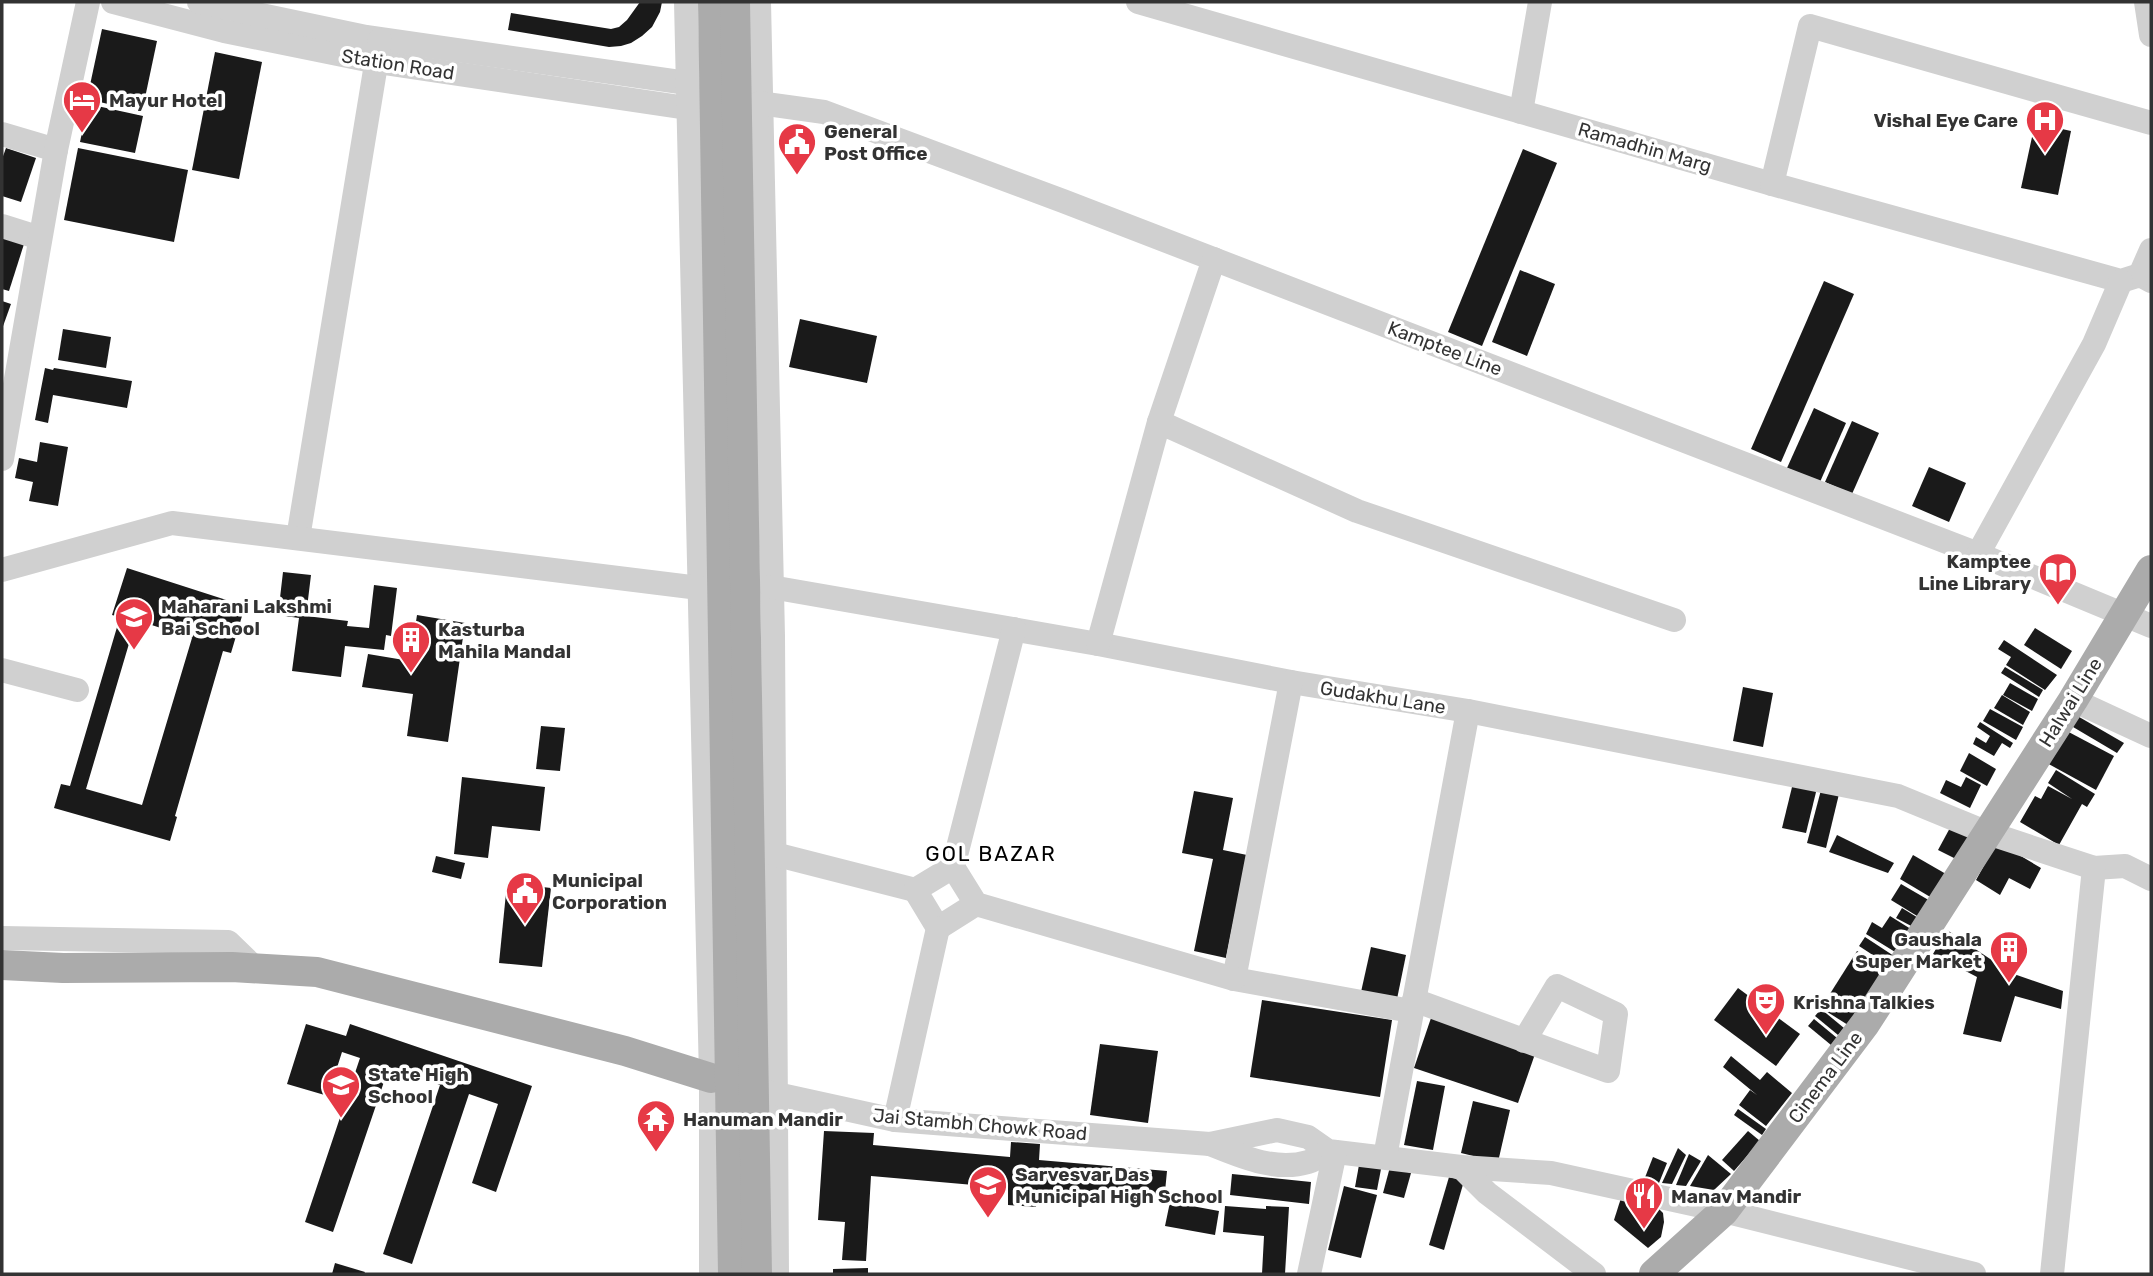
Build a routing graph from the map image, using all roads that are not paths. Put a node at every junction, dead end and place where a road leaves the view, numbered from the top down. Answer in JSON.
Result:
{"nodes":[{"id":1,"x":88,"y":2,"type":"edge"},
{"id":2,"x":113,"y":2,"type":"edge"},
{"id":3,"x":199,"y":2,"type":"edge"},
{"id":4,"x":686,"y":2,"type":"edge"},
{"id":5,"x":713,"y":2,"type":"edge"},
{"id":6,"x":735,"y":2,"type":"edge"},
{"id":7,"x":759,"y":2,"type":"edge"},
{"id":8,"x":1138,"y":2,"type":"edge"},
{"id":9,"x":1540,"y":2,"type":"edge"},
{"id":10,"x":2146,"y":2,"type":"edge"},
{"id":11,"x":227,"y":14,"type":"edge"},
{"id":12,"x":2151,"y":36,"type":"edge"},
{"id":13,"x":379,"y":51,"type":"junction"},
{"id":14,"x":687,"y":96,"type":"junction"},
{"id":15,"x":760,"y":103,"type":"junction"},
{"id":16,"x":1521,"y":112,"type":"junction"},
{"id":17,"x":2151,"y":123,"type":"edge"},
{"id":18,"x":2,"y":134,"type":"edge"},
{"id":19,"x":56,"y":150,"type":"junction"},
{"id":20,"x":1772,"y":184,"type":"junction"},
{"id":21,"x":2,"y":226,"type":"edge"},
{"id":22,"x":40,"y":238,"type":"junction"},
{"id":23,"x":2151,"y":250,"type":"edge"},
{"id":24,"x":1214,"y":259,"type":"junction"},
{"id":25,"x":2138,"y":279,"type":"edge"},
{"id":26,"x":1159,"y":422,"type":"junction"},
{"id":27,"x":2,"y":459,"type":"edge"},
{"id":28,"x":298,"y":538,"type":"junction"},
{"id":29,"x":1978,"y":554,"type":"junction"},
{"id":30,"x":2,"y":570,"type":"edge"},
{"id":31,"x":2151,"y":570,"type":"edge"},
{"id":32,"x":771,"y":587,"type":"junction"},
{"id":33,"x":699,"y":588,"type":"junction"},
{"id":34,"x":2124,"y":615,"type":"junction"},
{"id":35,"x":1674,"y":620,"type":"dead end"},
{"id":36,"x":2151,"y":626,"type":"edge"},
{"id":37,"x":1014,"y":629,"type":"junction"},
{"id":38,"x":1098,"y":644,"type":"junction"},
{"id":39,"x":2,"y":670,"type":"edge"},
{"id":40,"x":1290,"y":682,"type":"junction"},
{"id":41,"x":77,"y":690,"type":"dead end"},
{"id":42,"x":2073,"y":700,"type":"junction"},
{"id":43,"x":1468,"y":711,"type":"junction"},
{"id":44,"x":2151,"y":736,"type":"edge"},
{"id":45,"x":1988,"y":833,"type":"junction"},
{"id":46,"x":774,"y":854,"type":"junction"},
{"id":47,"x":953,"y":867,"type":"junction"},
{"id":48,"x":2094,"y":868,"type":"junction"},
{"id":49,"x":2151,"y":878,"type":"edge"},
{"id":50,"x":915,"y":890,"type":"junction"},
{"id":51,"x":976,"y":904,"type":"junction"},
{"id":52,"x":938,"y":928,"type":"junction"},
{"id":53,"x":2,"y":938,"type":"edge"},
{"id":54,"x":2,"y":965,"type":"edge"},
{"id":55,"x":243,"y":968,"type":"junction"},
{"id":56,"x":1234,"y":979,"type":"junction"},
{"id":57,"x":1413,"y":1005,"type":"junction"},
{"id":58,"x":1524,"y":1041,"type":"dead end"},
{"id":59,"x":711,"y":1078,"type":"junction"},
{"id":60,"x":775,"y":1095,"type":"junction"},
{"id":61,"x":895,"y":1120,"type":"junction"},
{"id":62,"x":1210,"y":1144,"type":"junction"},
{"id":63,"x":1331,"y":1152,"type":"junction"},
{"id":64,"x":1385,"y":1157,"type":"junction"},
{"id":65,"x":1461,"y":1167,"type":"junction"},
{"id":66,"x":1724,"y":1210,"type":"junction"},
{"id":67,"x":711,"y":1274,"type":"edge"},
{"id":68,"x":733,"y":1274,"type":"edge"},
{"id":69,"x":757,"y":1274,"type":"edge"},
{"id":70,"x":776,"y":1274,"type":"edge"},
{"id":71,"x":1310,"y":1274,"type":"edge"},
{"id":72,"x":1594,"y":1274,"type":"edge"},
{"id":73,"x":1654,"y":1274,"type":"edge"},
{"id":74,"x":1974,"y":1274,"type":"edge"},
{"id":75,"x":2052,"y":1274,"type":"edge"}],
"edges":[{"from":1,"to":19,"type":"street"},
{"from":2,"to":11,"type":"street","name":"Station Road"},
{"from":3,"to":11,"type":"street","name":"Station Road"},
{"from":4,"to":14,"type":"street"},
{"from":5,"to":68,"type":"main road","bridge":true},
{"from":6,"to":69,"type":"main road","bridge":true},
{"from":7,"to":15,"type":"street"},
{"from":8,"to":16,"type":"street","name":"Ramadhin Marg"},
{"from":9,"to":16,"type":"street"},
{"from":10,"to":12,"type":"street"},
{"from":11,"to":13,"type":"street","name":"Station Road"},
{"from":13,"to":14,"type":"street","name":"Station Road"},
{"from":13,"to":28,"type":"street"},
{"from":14,"to":33,"type":"street"},
{"from":15,"to":24,"type":"street","name":"Kamptee Line"},
{"from":15,"to":32,"type":"street"},
{"from":16,"to":20,"type":"street","name":"Ramadhin Marg"},
{"from":17,"to":20,"type":"street"},
{"from":18,"to":19,"type":"street"},
{"from":19,"to":22,"type":"street"},
{"from":20,"to":25,"type":"street","name":"Ramadhin Marg"},
{"from":21,"to":22,"type":"street"},
{"from":22,"to":27,"type":"street"},
{"from":23,"to":25,"type":"street"},
{"from":24,"to":26,"type":"street"},
{"from":24,"to":29,"type":"street","name":"Kamptee Line"},
{"from":25,"to":29,"type":"street"},
{"from":26,"to":35,"type":"street"},
{"from":26,"to":38,"type":"street"},
{"from":28,"to":30,"type":"street"},
{"from":28,"to":33,"type":"street"},
{"from":29,"to":34,"type":"street","name":"Kamptee Line"},
{"from":31,"to":34,"type":"main road","name":"Halwai Line"},
{"from":32,"to":37,"type":"street","name":"Gudakhu Lane"},
{"from":32,"to":46,"type":"street"},
{"from":33,"to":59,"type":"street"},
{"from":34,"to":36,"type":"street","name":"Kamptee Line"},
{"from":34,"to":42,"type":"main road","name":"Halwai Line"},
{"from":37,"to":38,"type":"street","name":"Gudakhu Lane"},
{"from":37,"to":47,"type":"street"},
{"from":38,"to":40,"type":"street","name":"Gudakhu Lane"},
{"from":39,"to":41,"type":"street"},
{"from":40,"to":43,"type":"street","name":"Gudakhu Lane"},
{"from":40,"to":56,"type":"street"},
{"from":42,"to":44,"type":"street"},
{"from":42,"to":45,"type":"main road","name":"Halwai Line"},
{"from":43,"to":45,"type":"street","name":"Gudakhu Lane"},
{"from":43,"to":57,"type":"street"},
{"from":45,"to":48,"type":"street","name":"Gudakhu Lane"},
{"from":45,"to":66,"type":"main road","name":"Cinema Line"},
{"from":46,"to":50,"type":"street"},
{"from":46,"to":60,"type":"street"},
{"from":47,"to":50,"type":"street"},
{"from":47,"to":51,"type":"street"},
{"from":48,"to":49,"type":"street","name":"Gudakhu Lane"},
{"from":48,"to":75,"type":"street"},
{"from":50,"to":52,"type":"street"},
{"from":51,"to":52,"type":"street"},
{"from":51,"to":56,"type":"street"},
{"from":52,"to":61,"type":"street"},
{"from":53,"to":55,"type":"street"},
{"from":54,"to":55,"type":"main road"},
{"from":55,"to":59,"type":"main road"},
{"from":56,"to":57,"type":"street"},
{"from":57,"to":58,"type":"street"},
{"from":57,"to":64,"type":"street"},
{"from":59,"to":60,"type":"street","name":"Jai Stambh Chowk Road"},
{"from":59,"to":67,"type":"street"},
{"from":60,"to":61,"type":"street","name":"Jai Stambh Chowk Road"},
{"from":60,"to":70,"type":"street"},
{"from":61,"to":62,"type":"street","name":"Jai Stambh Chowk Road"},
{"from":62,"to":63,"type":"street","name":"Jai Stambh Chowk Road"},
{"from":62,"to":63,"type":"street","name":"Jai Stambh Chowk Road"},
{"from":63,"to":64,"type":"street","name":"Jai Stambh Chowk Road"},
{"from":63,"to":71,"type":"street"},
{"from":64,"to":65,"type":"street","name":"Jai Stambh Chowk Road"},
{"from":65,"to":66,"type":"street","name":"Jai Stambh Chowk Road"},
{"from":65,"to":72,"type":"street"},
{"from":66,"to":73,"type":"main road","name":"Cinema Line"},
{"from":66,"to":74,"type":"street","name":"Jai Stambh Chowk Road"}]}
